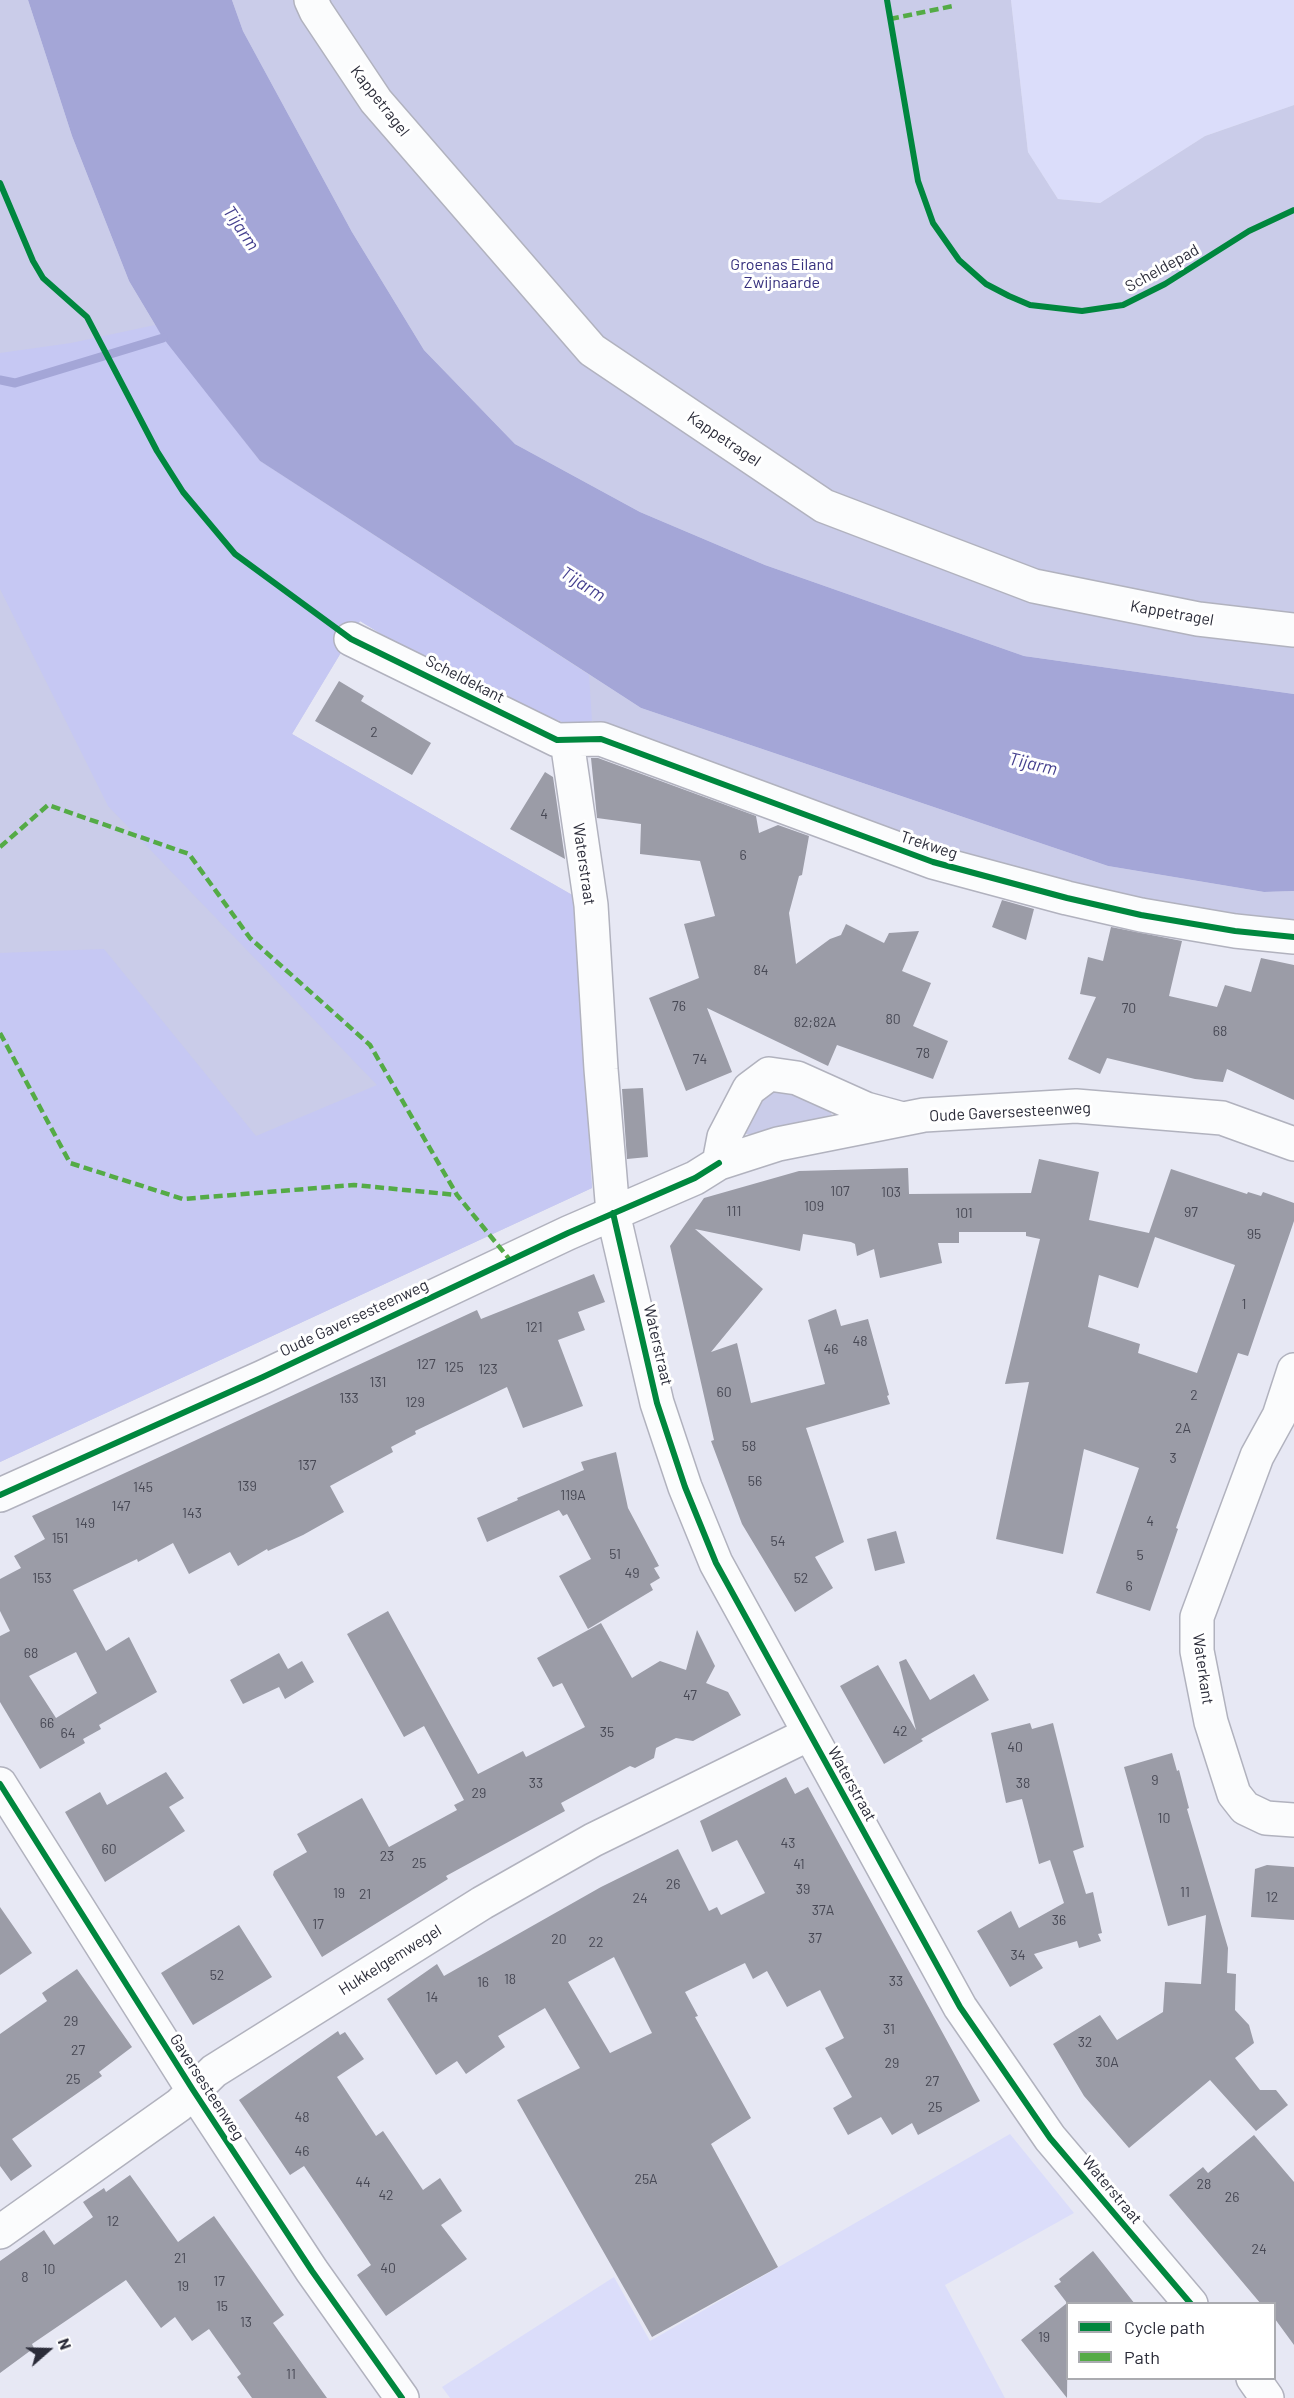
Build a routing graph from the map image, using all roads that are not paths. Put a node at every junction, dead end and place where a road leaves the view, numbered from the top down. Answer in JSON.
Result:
{"nodes":[{"id":1,"x":311,"y":0,"type":"edge"},
{"id":2,"x":1294,"y":630,"type":"edge"},
{"id":3,"x":351,"y":639,"type":"dead end"},
{"id":4,"x":567,"y":741,"type":"junction"},
{"id":5,"x":1294,"y":937,"type":"edge"},
{"id":6,"x":901,"y":1118,"type":"junction"},
{"id":7,"x":1294,"y":1144,"type":"edge"},
{"id":8,"x":719,"y":1163,"type":"junction"},
{"id":9,"x":613,"y":1214,"type":"junction"},
{"id":10,"x":1294,"y":1370,"type":"edge"},
{"id":11,"x":1287,"y":1418,"type":"edge"},
{"id":12,"x":0,"y":1495,"type":"edge"},
{"id":13,"x":809,"y":1734,"type":"junction"},
{"id":14,"x":0,"y":1784,"type":"edge"},
{"id":15,"x":1294,"y":1820,"type":"edge"},
{"id":16,"x":193,"y":2090,"type":"junction"},
{"id":17,"x":0,"y":2232,"type":"edge"},
{"id":18,"x":1189,"y":2302,"type":"edge"},
{"id":19,"x":1254,"y":2380,"type":"edge"},
{"id":20,"x":402,"y":2398,"type":"edge"},
{"id":21,"x":1267,"y":2398,"type":"edge"}],
"edges":[{"from":1,"to":2,"type":"street","name":"Kappetragel"},
{"from":3,"to":4,"type":"street","name":"Scheldekant"},
{"from":4,"to":5,"type":"street","name":"Trekweg"},
{"from":4,"to":9,"type":"street","name":"Waterstraat"},
{"from":6,"to":7,"type":"street","name":"Oude Gaversesteenweg"},
{"from":6,"to":8,"type":"street","name":"Oude Gaversesteenweg"},
{"from":6,"to":8,"type":"street","name":"Oude Gaversesteenweg"},
{"from":8,"to":9,"type":"street","name":"Oude Gaversesteenweg"},
{"from":9,"to":12,"type":"street","name":"Oude Gaversesteenweg"},
{"from":9,"to":13,"type":"street","name":"Waterstraat"},
{"from":10,"to":11,"type":"street","name":"Waterkant"},
{"from":11,"to":15,"type":"street","name":"Waterkant"},
{"from":13,"to":16,"type":"street","name":"Hukkelgemwegel"},
{"from":13,"to":18,"type":"street","name":"Waterstraat"},
{"from":14,"to":16,"type":"street","name":"Gaversesteenweg"},
{"from":16,"to":17,"type":"street","name":"Hukkelgemwegel"},
{"from":16,"to":20,"type":"street","name":"Gaversesteenweg"},
{"from":19,"to":21,"type":"street"}]}
